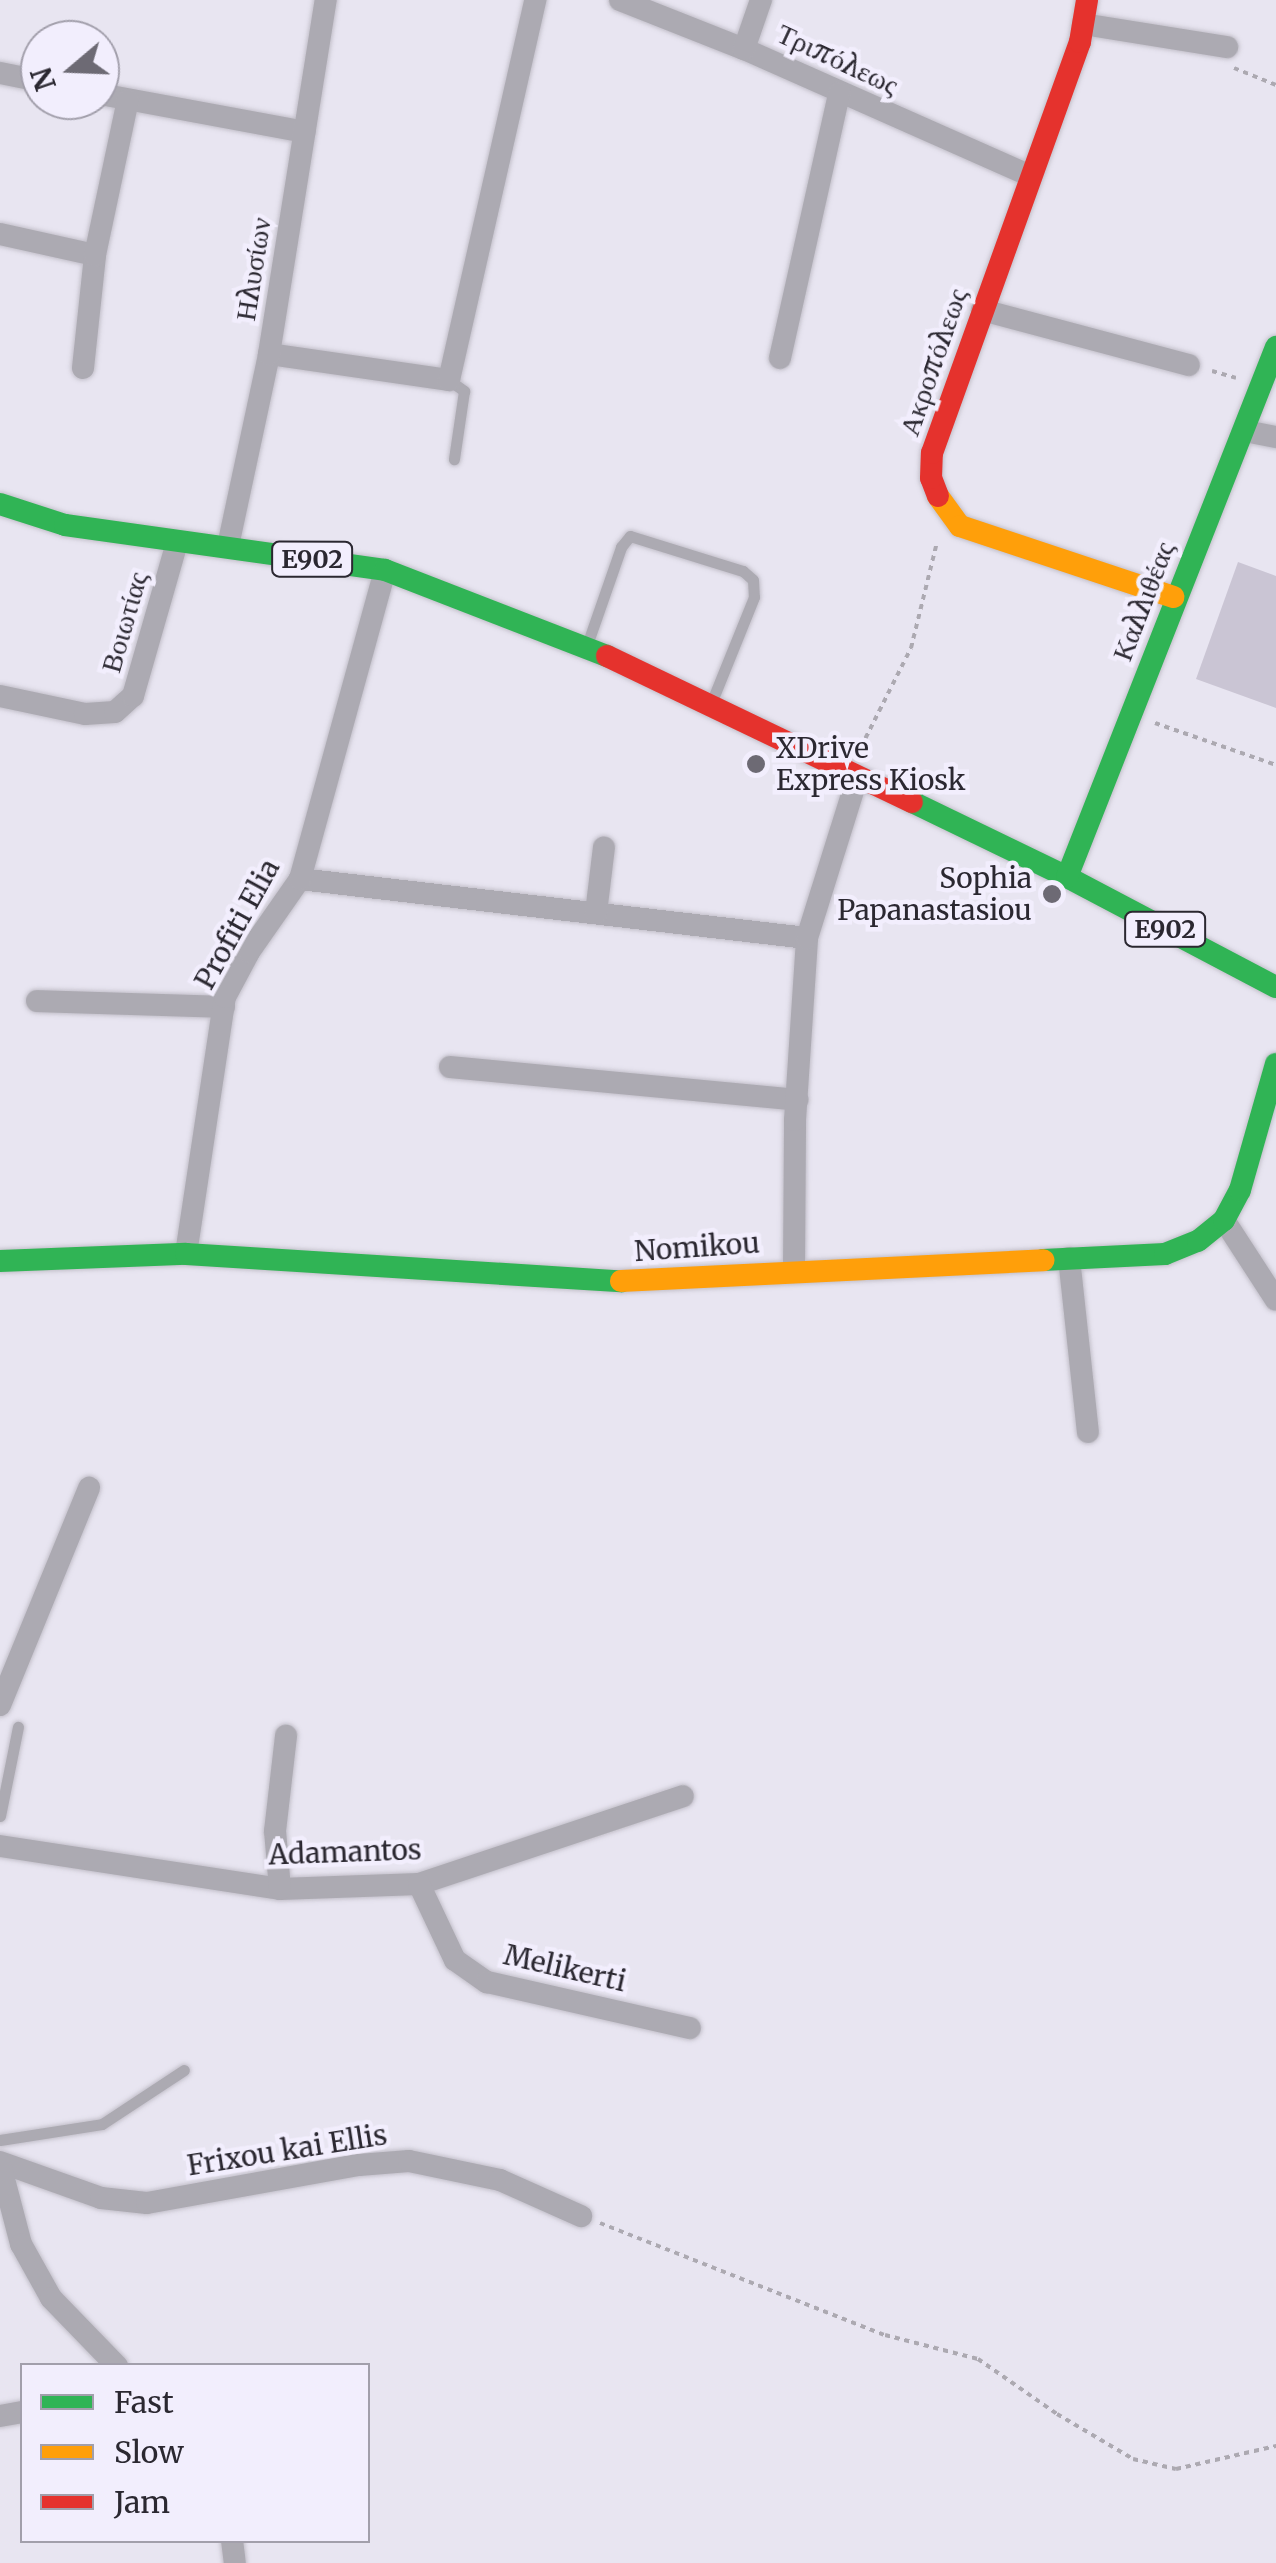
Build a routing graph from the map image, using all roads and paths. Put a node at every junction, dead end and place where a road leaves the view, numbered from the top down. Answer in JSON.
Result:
{"nodes":[{"id":1,"x":326,"y":0,"type":"edge"},
{"id":2,"x":535,"y":0,"type":"edge"},
{"id":3,"x":620,"y":0,"type":"edge"},
{"id":4,"x":762,"y":0,"type":"edge"},
{"id":5,"x":1086,"y":0,"type":"edge"},
{"id":6,"x":1083,"y":24,"type":"junction"},
{"id":7,"x":1227,"y":47,"type":"joint"},
{"id":8,"x":744,"y":48,"type":"junction"},
{"id":9,"x":1276,"y":85,"type":"edge"},
{"id":10,"x":838,"y":94,"type":"junction"},
{"id":11,"x":120,"y":98,"type":"edge"},
{"id":12,"x":128,"y":100,"type":"junction"},
{"id":13,"x":305,"y":132,"type":"junction"},
{"id":14,"x":1030,"y":176,"type":"junction"},
{"id":15,"x":0,"y":234,"type":"edge"},
{"id":16,"x":95,"y":255,"type":"junction"},
{"id":17,"x":982,"y":310,"type":"junction"},
{"id":18,"x":1276,"y":347,"type":"edge"},
{"id":19,"x":269,"y":354,"type":"junction"},
{"id":20,"x":780,"y":358,"type":"dead end"},
{"id":21,"x":1189,"y":364,"type":"joint"},
{"id":22,"x":83,"y":368,"type":"dead end"},
{"id":23,"x":449,"y":380,"type":"junction"},
{"id":24,"x":1260,"y":385,"type":"junction"},
{"id":25,"x":1245,"y":431,"type":"junction"},
{"id":26,"x":1276,"y":437,"type":"edge"},
{"id":27,"x":454,"y":458,"type":"dead end"},
{"id":28,"x":0,"y":504,"type":"edge"},
{"id":29,"x":941,"y":504,"type":"junction"},
{"id":30,"x":177,"y":543,"type":"junction"},
{"id":31,"x":228,"y":546,"type":"junction"},
{"id":32,"x":385,"y":570,"type":"junction"},
{"id":33,"x":1174,"y":597,"type":"junction"},
{"id":34,"x":587,"y":646,"type":"junction"},
{"id":35,"x":0,"y":696,"type":"edge"},
{"id":36,"x":710,"y":704,"type":"junction"},
{"id":37,"x":1131,"y":716,"type":"junction"},
{"id":38,"x":1276,"y":765,"type":"edge"},
{"id":39,"x":852,"y":776,"type":"junction"},
{"id":40,"x":604,"y":848,"type":"dead end"},
{"id":41,"x":1068,"y":877,"type":"junction"},
{"id":42,"x":300,"y":879,"type":"junction"},
{"id":43,"x":596,"y":914,"type":"junction"},
{"id":44,"x":807,"y":938,"type":"junction"},
{"id":45,"x":1276,"y":987,"type":"edge"},
{"id":46,"x":37,"y":1001,"type":"dead end"},
{"id":47,"x":224,"y":1006,"type":"junction"},
{"id":48,"x":1276,"y":1064,"type":"edge"},
{"id":49,"x":450,"y":1068,"type":"dead end"},
{"id":50,"x":796,"y":1100,"type":"junction"},
{"id":51,"x":1224,"y":1220,"type":"junction"},
{"id":52,"x":186,"y":1254,"type":"junction"},
{"id":53,"x":1069,"y":1258,"type":"junction"},
{"id":54,"x":0,"y":1261,"type":"edge"},
{"id":55,"x":794,"y":1270,"type":"junction"},
{"id":56,"x":1276,"y":1300,"type":"edge"},
{"id":57,"x":1088,"y":1432,"type":"dead end"},
{"id":58,"x":89,"y":1488,"type":"dead end"},
{"id":59,"x":0,"y":1705,"type":"edge"},
{"id":60,"x":18,"y":1728,"type":"dead end"},
{"id":61,"x":286,"y":1736,"type":"dead end"},
{"id":62,"x":683,"y":1796,"type":"dead end"},
{"id":63,"x":0,"y":1816,"type":"edge"},
{"id":64,"x":0,"y":1846,"type":"edge"},
{"id":65,"x":419,"y":1884,"type":"junction"},
{"id":66,"x":280,"y":1889,"type":"junction"},
{"id":67,"x":690,"y":2028,"type":"dead end"},
{"id":68,"x":184,"y":2070,"type":"dead end"},
{"id":69,"x":0,"y":2140,"type":"edge"},
{"id":70,"x":0,"y":2163,"type":"edge"},
{"id":71,"x":582,"y":2216,"type":"joint"},
{"id":72,"x":111,"y":2363,"type":"edge"},
{"id":73,"x":1276,"y":2446,"type":"edge"}],
"edges":[{"from":1,"to":13,"type":"street","name":"Ηλυσίων"},
{"from":2,"to":23,"type":"street"},
{"from":3,"to":8,"type":"street","name":"Τριπόλεως"},
{"from":4,"to":8,"type":"street"},
{"from":5,"to":6,"type":"street","name":"Ακροπόλεως"},
{"from":6,"to":7,"type":"street"},
{"from":6,"to":14,"type":"street","name":"Ακροπόλεως"},
{"from":7,"to":9,"type":"path"},
{"from":8,"to":10,"type":"street","name":"Τριπόλεως"},
{"from":10,"to":14,"type":"street","name":"Τριπόλεως"},
{"from":10,"to":20,"type":"street"},
{"from":11,"to":12,"type":"street"},
{"from":12,"to":13,"type":"street"},
{"from":12,"to":16,"type":"street"},
{"from":13,"to":19,"type":"street","name":"Ηλυσίων"},
{"from":14,"to":17,"type":"street","name":"Ακροπόλεως"},
{"from":15,"to":16,"type":"street"},
{"from":16,"to":22,"type":"street"},
{"from":17,"to":21,"type":"street"},
{"from":17,"to":29,"type":"street","name":"Ακροπόλεως"},
{"from":18,"to":24,"type":"street","name":"Καλλιθέας"},
{"from":19,"to":23,"type":"street"},
{"from":19,"to":31,"type":"street","name":"Ηλυσίων"},
{"from":21,"to":24,"type":"path"},
{"from":23,"to":27,"type":"lane"},
{"from":24,"to":25,"type":"street","name":"Καλλιθέας"},
{"from":25,"to":26,"type":"street"},
{"from":25,"to":33,"type":"street","name":"Καλλιθέας"},
{"from":28,"to":30,"type":"street","number":"E902"},
{"from":29,"to":33,"type":"street"},
{"from":29,"to":39,"type":"path"},
{"from":30,"to":31,"type":"street","number":"E902"},
{"from":30,"to":35,"type":"street","name":"Βοιωτίας"},
{"from":31,"to":32,"type":"street","number":"E902"},
{"from":32,"to":34,"type":"street","number":"E902"},
{"from":32,"to":42,"type":"street","name":"Profiti Elia"},
{"from":33,"to":37,"type":"street","name":"Καλλιθέας"},
{"from":34,"to":36,"type":"street","number":"E902"},
{"from":34,"to":36,"type":"lane"},
{"from":36,"to":39,"type":"street","number":"E902"},
{"from":37,"to":38,"type":"path"},
{"from":37,"to":41,"type":"street","name":"Καλλιθέας"},
{"from":39,"to":41,"type":"street","number":"E902"},
{"from":39,"to":44,"type":"street"},
{"from":40,"to":43,"type":"street"},
{"from":41,"to":45,"type":"street","number":"E902"},
{"from":42,"to":43,"type":"street"},
{"from":42,"to":47,"type":"street","name":"Profiti Elia"},
{"from":43,"to":44,"type":"street"},
{"from":44,"to":50,"type":"street"},
{"from":46,"to":47,"type":"street"},
{"from":47,"to":52,"type":"street","name":"Profiti Elia"},
{"from":48,"to":51,"type":"street"},
{"from":49,"to":50,"type":"street"},
{"from":50,"to":55,"type":"street"},
{"from":51,"to":53,"type":"street","name":"Nomikou"},
{"from":51,"to":56,"type":"street"},
{"from":52,"to":54,"type":"street","name":"Nomikou"},
{"from":52,"to":55,"type":"street","name":"Nomikou"},
{"from":53,"to":55,"type":"street","name":"Nomikou"},
{"from":53,"to":57,"type":"street"},
{"from":58,"to":59,"type":"street"},
{"from":60,"to":63,"type":"lane"},
{"from":61,"to":66,"type":"street"},
{"from":62,"to":65,"type":"street","name":"Adamantos"},
{"from":64,"to":66,"type":"street","name":"Adamantos"},
{"from":65,"to":66,"type":"street","name":"Adamantos"},
{"from":65,"to":67,"type":"street","name":"Melikerti"},
{"from":68,"to":69,"type":"lane"},
{"from":70,"to":71,"type":"street","name":"Frixou kai Ellis"},
{"from":70,"to":72,"type":"street"},
{"from":71,"to":73,"type":"path"}]}
